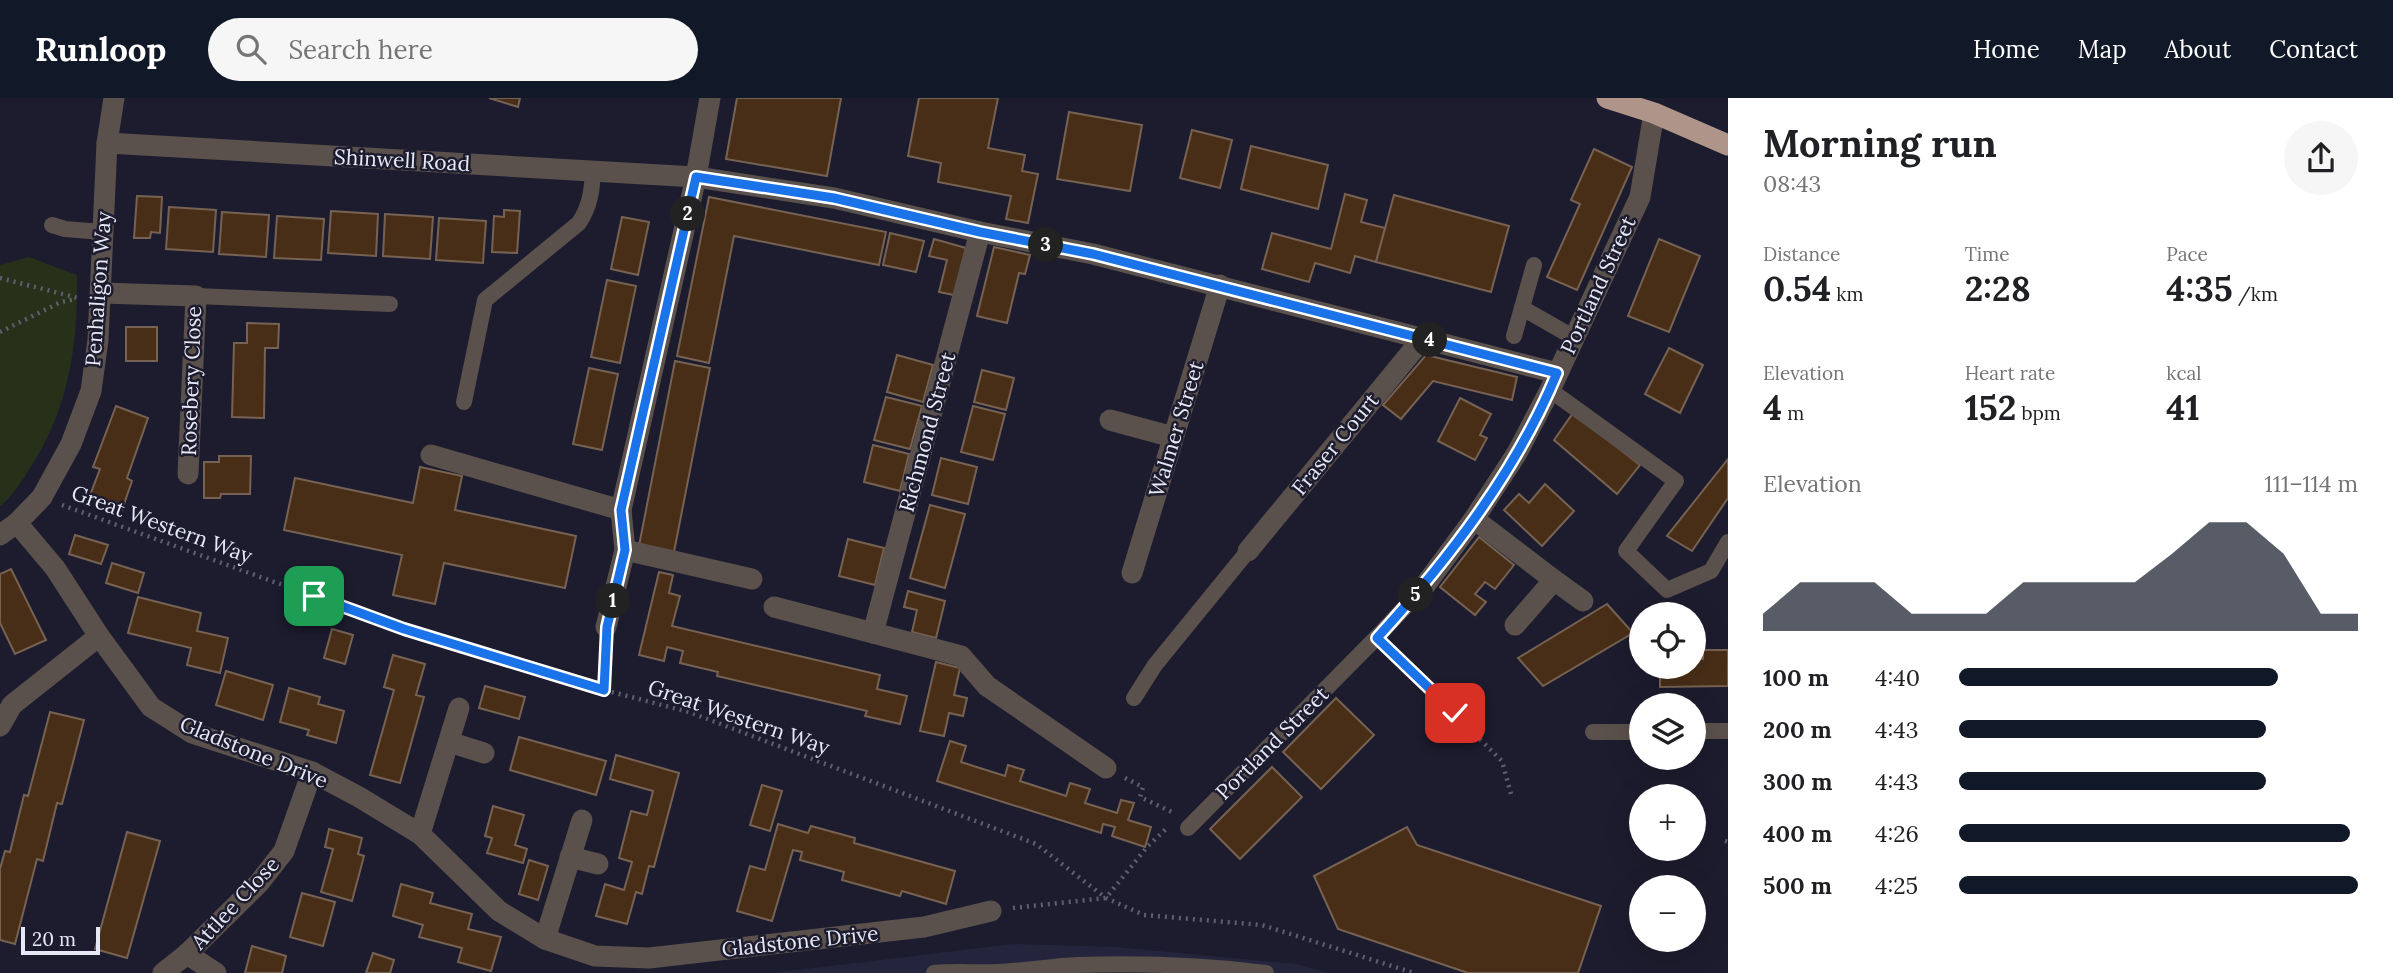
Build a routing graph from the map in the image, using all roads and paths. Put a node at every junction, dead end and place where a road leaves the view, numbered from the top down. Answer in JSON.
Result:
{"nodes":[{"id":1,"x":114,"y":98,"type":"edge"},
{"id":2,"x":710,"y":98,"type":"edge"},
{"id":3,"x":1607,"y":98,"type":"edge"},
{"id":4,"x":1654,"y":113,"type":"junction"},
{"id":5,"x":107,"y":143,"type":"junction"},
{"id":6,"x":1728,"y":145,"type":"edge"},
{"id":7,"x":593,"y":171,"type":"junction"},
{"id":8,"x":696,"y":177,"type":"junction"},
{"id":9,"x":52,"y":225,"type":"dead end"},
{"id":10,"x":102,"y":232,"type":"junction"},
{"id":11,"x":980,"y":232,"type":"junction"},
{"id":12,"x":1534,"y":265,"type":"dead end"},
{"id":13,"x":0,"y":278,"type":"edge"},
{"id":14,"x":1220,"y":285,"type":"junction"},
{"id":15,"x":101,"y":293,"type":"junction"},
{"id":16,"x":196,"y":296,"type":"junction"},
{"id":17,"x":79,"y":298,"type":"junction"},
{"id":18,"x":390,"y":304,"type":"dead end"},
{"id":19,"x":1522,"y":308,"type":"junction"},
{"id":20,"x":0,"y":332,"type":"edge"},
{"id":21,"x":1514,"y":336,"type":"dead end"},
{"id":22,"x":1573,"y":337,"type":"junction"},
{"id":23,"x":1423,"y":338,"type":"junction"},
{"id":24,"x":1553,"y":381,"type":"junction"},
{"id":25,"x":464,"y":402,"type":"dead end"},
{"id":26,"x":1111,"y":420,"type":"dead end"},
{"id":27,"x":1173,"y":437,"type":"junction"},
{"id":28,"x":431,"y":455,"type":"dead end"},
{"id":29,"x":187,"y":474,"type":"dead end"},
{"id":30,"x":42,"y":498,"type":"junction"},
{"id":31,"x":621,"y":510,"type":"junction"},
{"id":32,"x":1474,"y":519,"type":"junction"},
{"id":33,"x":8,"y":529,"type":"edge"},
{"id":34,"x":1728,"y":542,"type":"edge"},
{"id":35,"x":625,"y":550,"type":"junction"},
{"id":36,"x":1248,"y":551,"type":"joint"},
{"id":37,"x":1132,"y":573,"type":"dead end"},
{"id":38,"x":752,"y":579,"type":"dead end"},
{"id":39,"x":1553,"y":579,"type":"junction"},
{"id":40,"x":1423,"y":588,"type":"joint"},
{"id":41,"x":1583,"y":601,"type":"dead end"},
{"id":42,"x":774,"y":607,"type":"dead end"},
{"id":43,"x":1515,"y":625,"type":"dead end"},
{"id":44,"x":607,"y":627,"type":"joint"},
{"id":45,"x":873,"y":632,"type":"junction"},
{"id":46,"x":99,"y":636,"type":"junction"},
{"id":47,"x":1377,"y":638,"type":"junction"},
{"id":48,"x":604,"y":690,"type":"junction"},
{"id":49,"x":1134,"y":698,"type":"dead end"},
{"id":50,"x":459,"y":708,"type":"dead end"},
{"id":51,"x":0,"y":726,"type":"edge"},
{"id":52,"x":1706,"y":731,"type":"edge"},
{"id":53,"x":1593,"y":732,"type":"dead end"},
{"id":54,"x":1629,"y":732,"type":"edge"},
{"id":55,"x":1728,"y":732,"type":"edge"},
{"id":56,"x":449,"y":742,"type":"junction"},
{"id":57,"x":484,"y":753,"type":"dead end"},
{"id":58,"x":1106,"y":768,"type":"joint"},
{"id":59,"x":312,"y":772,"type":"junction"},
{"id":60,"x":1511,"y":794,"type":"dead end"},
{"id":61,"x":582,"y":820,"type":"dead end"},
{"id":62,"x":1184,"y":822,"type":"joint"},
{"id":63,"x":421,"y":834,"type":"junction"},
{"id":64,"x":570,"y":857,"type":"junction"},
{"id":65,"x":598,"y":864,"type":"dead end"},
{"id":66,"x":1106,"y":898,"type":"junction"},
{"id":67,"x":991,"y":911,"type":"joint"},
{"id":68,"x":545,"y":939,"type":"junction"},
{"id":69,"x":187,"y":954,"type":"junction"},
{"id":70,"x":1143,"y":969,"type":"edge"},
{"id":71,"x":163,"y":973,"type":"edge"},
{"id":72,"x":216,"y":973,"type":"edge"},
{"id":73,"x":933,"y":973,"type":"edge"},
{"id":74,"x":995,"y":973,"type":"edge"},
{"id":75,"x":1266,"y":973,"type":"edge"},
{"id":76,"x":1414,"y":973,"type":"edge"}],
"edges":[{"from":1,"to":5,"type":"street","name":"Penhaligon Way"},
{"from":2,"to":8,"type":"street"},
{"from":3,"to":4,"type":"highway"},
{"from":4,"to":6,"type":"highway"},
{"from":4,"to":22,"type":"street","name":"Portland Street"},
{"from":5,"to":7,"type":"street","name":"Shinwell Road"},
{"from":5,"to":10,"type":"street","name":"Penhaligon Way"},
{"from":7,"to":8,"type":"street","name":"Shinwell Road"},
{"from":7,"to":25,"type":"lane"},
{"from":8,"to":11,"type":"street","name":"Shinwell Road"},
{"from":8,"to":31,"type":"street"},
{"from":9,"to":10,"type":"lane"},
{"from":10,"to":15,"type":"street","name":"Penhaligon Way"},
{"from":11,"to":14,"type":"street","name":"Shinwell Road"},
{"from":11,"to":45,"type":"street","name":"Richmond Street"},
{"from":12,"to":19,"type":"lane"},
{"from":13,"to":17,"type":"path"},
{"from":14,"to":23,"type":"street","name":"Shinwell Road"},
{"from":14,"to":27,"type":"street","name":"Walmer Street"},
{"from":15,"to":16,"type":"street","name":"Rosebery Close"},
{"from":15,"to":17,"type":"path"},
{"from":15,"to":30,"type":"street","name":"Penhaligon Way"},
{"from":16,"to":18,"type":"lane"},
{"from":16,"to":29,"type":"street","name":"Rosebery Close"},
{"from":17,"to":20,"type":"path"},
{"from":19,"to":21,"type":"lane"},
{"from":19,"to":22,"type":"lane"},
{"from":22,"to":24,"type":"street","name":"Portland Street"},
{"from":23,"to":24,"type":"street","name":"Shinwell Road"},
{"from":23,"to":36,"type":"street","name":"Fraser Court"},
{"from":24,"to":32,"type":"street","name":"Portland Street"},
{"from":24,"to":34,"type":"lane"},
{"from":26,"to":27,"type":"street"},
{"from":27,"to":37,"type":"street","name":"Walmer Street"},
{"from":28,"to":31,"type":"street"},
{"from":30,"to":33,"type":"street","name":"Penhaligon Way"},
{"from":30,"to":48,"type":"path","name":"Great Western Way"},
{"from":31,"to":35,"type":"street"},
{"from":32,"to":39,"type":"street"},
{"from":32,"to":40,"type":"street","name":"Portland Street"},
{"from":33,"to":46,"type":"street","name":"Gladstone Drive"},
{"from":35,"to":38,"type":"street"},
{"from":35,"to":44,"type":"street"},
{"from":36,"to":49,"type":"lane"},
{"from":39,"to":41,"type":"street"},
{"from":39,"to":43,"type":"street"},
{"from":40,"to":47,"type":"lane","name":"Portland Street"},
{"from":42,"to":45,"type":"street"},
{"from":44,"to":48,"type":"path"},
{"from":45,"to":58,"type":"street"},
{"from":46,"to":51,"type":"street"},
{"from":46,"to":59,"type":"street","name":"Gladstone Drive"},
{"from":47,"to":60,"type":"path"},
{"from":47,"to":62,"type":"lane","name":"Portland Street"},
{"from":48,"to":66,"type":"path","name":"Great Western Way"},
{"from":50,"to":56,"type":"street"},
{"from":52,"to":55,"type":"lane"},
{"from":53,"to":54,"type":"lane"},
{"from":56,"to":57,"type":"street"},
{"from":56,"to":63,"type":"street"},
{"from":58,"to":62,"type":"path"},
{"from":59,"to":63,"type":"street","name":"Gladstone Drive"},
{"from":59,"to":69,"type":"street","name":"Attlee Close"},
{"from":61,"to":64,"type":"street"},
{"from":63,"to":68,"type":"street","name":"Gladstone Drive"},
{"from":64,"to":65,"type":"street"},
{"from":64,"to":68,"type":"street"},
{"from":66,"to":67,"type":"path"},
{"from":66,"to":76,"type":"path","name":"Great Western Way"},
{"from":67,"to":68,"type":"street","name":"Gladstone Drive"},
{"from":69,"to":71,"type":"street","name":"Attlee Close"},
{"from":69,"to":72,"type":"street","name":"Attlee Close"},
{"from":70,"to":74,"type":"lane"},
{"from":70,"to":75,"type":"lane"},
{"from":73,"to":74,"type":"lane"}]}
